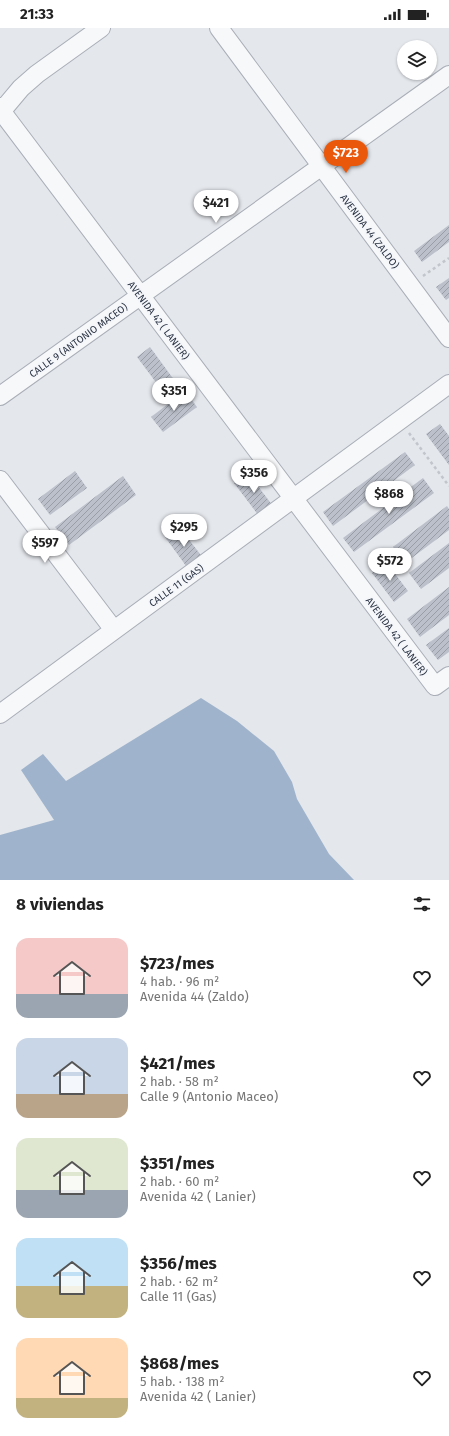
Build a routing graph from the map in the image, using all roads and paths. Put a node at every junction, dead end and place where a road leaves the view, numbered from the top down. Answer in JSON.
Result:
{"nodes":[{"id":1,"x":101,"y":28,"type":"edge"},
{"id":2,"x":219,"y":28,"type":"edge"},
{"id":3,"x":449,"y":75,"type":"edge"},
{"id":4,"x":1,"y":110,"type":"edge"},
{"id":5,"x":322,"y":166,"type":"junction"},
{"id":6,"x":449,"y":258,"type":"edge"},
{"id":7,"x":410,"y":286,"type":"junction"},
{"id":8,"x":140,"y":296,"type":"junction"},
{"id":9,"x":449,"y":338,"type":"edge"},
{"id":10,"x":449,"y":384,"type":"edge"},
{"id":11,"x":0,"y":396,"type":"edge"},
{"id":12,"x":399,"y":420,"type":"junction"},
{"id":13,"x":0,"y":480,"type":"edge"},
{"id":14,"x":449,"y":486,"type":"edge"},
{"id":15,"x":293,"y":498,"type":"junction"},
{"id":16,"x":114,"y":630,"type":"junction"},
{"id":17,"x":442,"y":681,"type":"edge"},
{"id":18,"x":0,"y":714,"type":"edge"}],
"edges":[{"from":1,"to":4,"type":"street"},
{"from":2,"to":5,"type":"street","name":"AVENIDA 44 (ZALDO)"},
{"from":3,"to":5,"type":"street","name":"CALLE 9 (ANTONIO MACEO)"},
{"from":4,"to":8,"type":"street","name":"AVENIDA 42 ( LANIER)"},
{"from":5,"to":7,"type":"street","name":"AVENIDA 44 (ZALDO)"},
{"from":5,"to":8,"type":"street","name":"CALLE 9 (ANTONIO MACEO)"},
{"from":6,"to":7,"type":"path"},
{"from":7,"to":9,"type":"street","name":"AVENIDA 44 (ZALDO)"},
{"from":8,"to":11,"type":"street","name":"CALLE 9 (ANTONIO MACEO)"},
{"from":8,"to":15,"type":"street","name":"AVENIDA 42 ( LANIER)"},
{"from":10,"to":12,"type":"street","name":"CALLE 11 (GAS)"},
{"from":12,"to":14,"type":"path"},
{"from":12,"to":15,"type":"street","name":"CALLE 11 (GAS)"},
{"from":13,"to":16,"type":"street"},
{"from":15,"to":16,"type":"street","name":"CALLE 11 (GAS)"},
{"from":15,"to":17,"type":"street","name":"AVENIDA 42 ( LANIER)"},
{"from":16,"to":18,"type":"street","name":"CALLE 11 (GAS)"}]}
